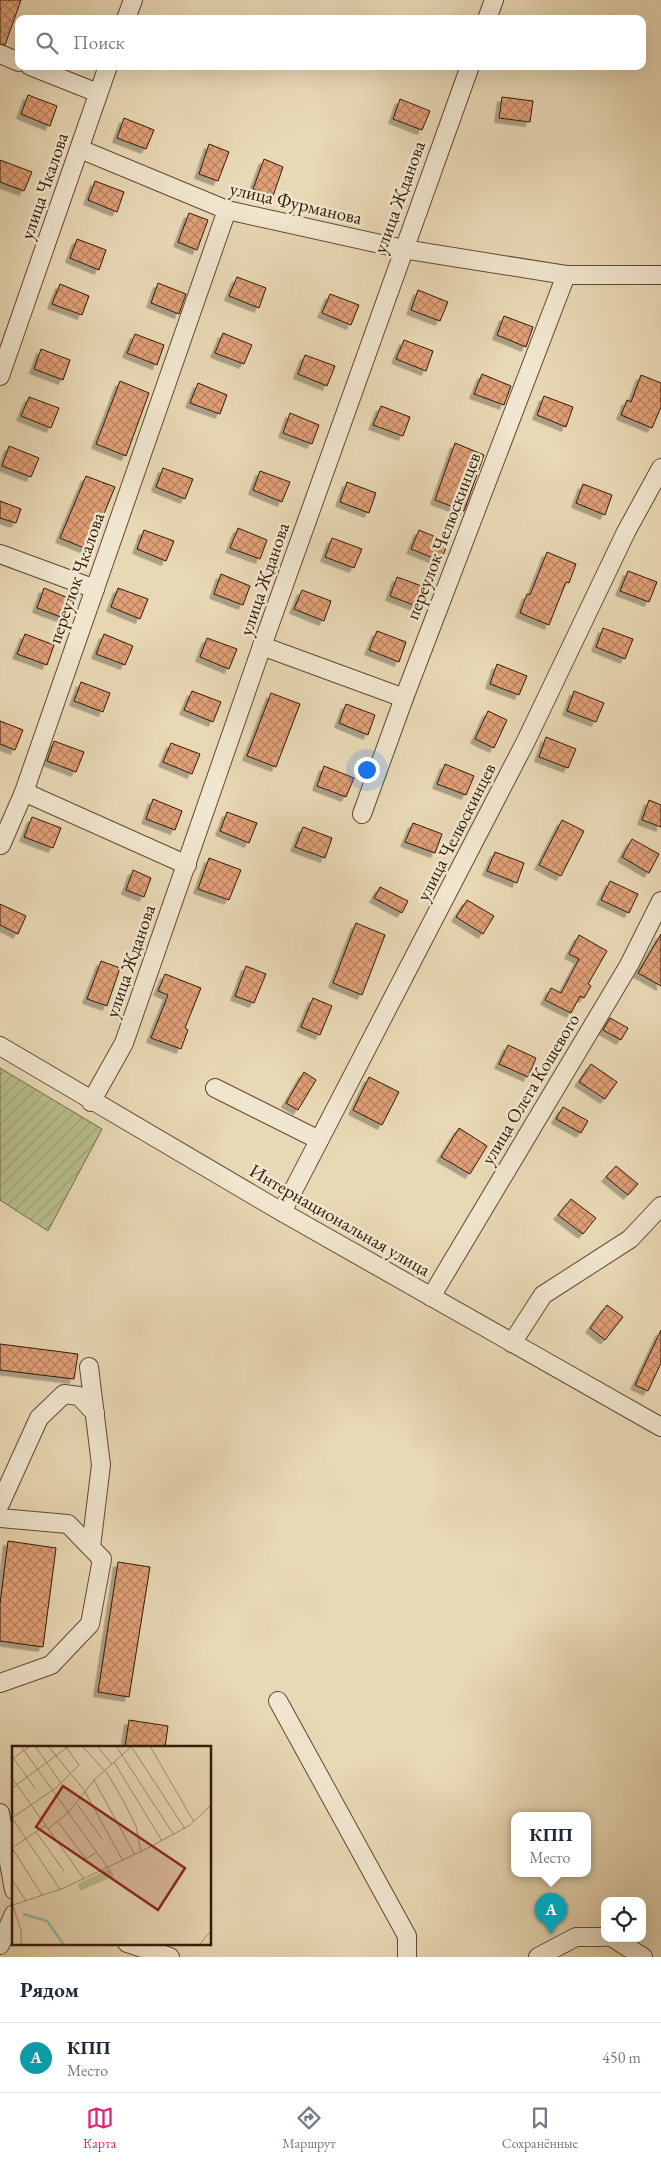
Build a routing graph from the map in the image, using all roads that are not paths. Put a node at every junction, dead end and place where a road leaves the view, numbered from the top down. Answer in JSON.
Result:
{"nodes":[{"id":1,"x":133,"y":0,"type":"edge"},
{"id":2,"x":494,"y":0,"type":"edge"},
{"id":3,"x":127,"y":15,"type":"edge"},
{"id":4,"x":488,"y":15,"type":"edge"},
{"id":5,"x":0,"y":54,"type":"edge"},
{"id":6,"x":15,"y":60,"type":"edge"},
{"id":7,"x":40,"y":70,"type":"edge"},
{"id":8,"x":107,"y":70,"type":"edge"},
{"id":9,"x":469,"y":70,"type":"edge"},
{"id":10,"x":98,"y":93,"type":"junction"},
{"id":11,"x":80,"y":149,"type":"junction"},
{"id":12,"x":227,"y":210,"type":"junction"},
{"id":13,"x":403,"y":249,"type":"junction"},
{"id":14,"x":566,"y":275,"type":"junction"},
{"id":15,"x":661,"y":276,"type":"edge"},
{"id":16,"x":0,"y":376,"type":"edge"},
{"id":17,"x":661,"y":468,"type":"edge"},
{"id":18,"x":0,"y":554,"type":"edge"},
{"id":19,"x":95,"y":589,"type":"junction"},
{"id":20,"x":262,"y":646,"type":"junction"},
{"id":21,"x":404,"y":698,"type":"junction"},
{"id":22,"x":24,"y":792,"type":"junction"},
{"id":23,"x":362,"y":814,"type":"dead end"},
{"id":24,"x":1,"y":845,"type":"edge"},
{"id":25,"x":186,"y":865,"type":"junction"},
{"id":26,"x":661,"y":901,"type":"edge"},
{"id":27,"x":0,"y":1046,"type":"edge"},
{"id":28,"x":215,"y":1088,"type":"dead end"},
{"id":29,"x":91,"y":1102,"type":"junction"},
{"id":30,"x":319,"y":1140,"type":"junction"},
{"id":31,"x":661,"y":1206,"type":"edge"},
{"id":32,"x":282,"y":1212,"type":"junction"},
{"id":33,"x":431,"y":1297,"type":"junction"},
{"id":34,"x":512,"y":1344,"type":"junction"},
{"id":35,"x":89,"y":1367,"type":"dead end"},
{"id":36,"x":95,"y":1413,"type":"junction"},
{"id":37,"x":661,"y":1427,"type":"edge"},
{"id":38,"x":0,"y":1504,"type":"edge"},
{"id":39,"x":0,"y":1518,"type":"edge"},
{"id":40,"x":91,"y":1547,"type":"junction"},
{"id":41,"x":0,"y":1683,"type":"edge"},
{"id":42,"x":278,"y":1701,"type":"dead end"},
{"id":43,"x":0,"y":1813,"type":"edge"},
{"id":44,"x":12,"y":1879,"type":"edge"},
{"id":45,"x":12,"y":1918,"type":"edge"},
{"id":46,"x":601,"y":1937,"type":"edge"},
{"id":47,"x":619,"y":1942,"type":"edge"},
{"id":48,"x":130,"y":1944,"type":"edge"},
{"id":49,"x":0,"y":1945,"type":"edge"},
{"id":50,"x":170,"y":1957,"type":"edge"},
{"id":51,"x":407,"y":1957,"type":"edge"},
{"id":52,"x":538,"y":1957,"type":"edge"},
{"id":53,"x":643,"y":1957,"type":"edge"}],
"edges":[{"from":1,"to":3,"type":"street"},
{"from":2,"to":4,"type":"street"},
{"from":5,"to":6,"type":"street"},
{"from":7,"to":10,"type":"street"},
{"from":8,"to":10,"type":"street","name":"улица Чкалова"},
{"from":9,"to":13,"type":"street","name":"улица Жданова"},
{"from":10,"to":11,"type":"street","name":"улица Чкалова"},
{"from":11,"to":12,"type":"street","name":"улица Фурманова"},
{"from":11,"to":16,"type":"street","name":"улица Чкалова"},
{"from":12,"to":13,"type":"street","name":"улица Фурманова"},
{"from":12,"to":19,"type":"street","name":"переулок Чкалова"},
{"from":13,"to":14,"type":"street","name":"улица Фурманова"},
{"from":13,"to":20,"type":"street","name":"улица Жданова"},
{"from":14,"to":15,"type":"street","name":"улица Фурманова"},
{"from":14,"to":21,"type":"street","name":"переулок Челюскинцев"},
{"from":17,"to":30,"type":"street","name":"улица Челюскинцев"},
{"from":18,"to":19,"type":"street"},
{"from":19,"to":22,"type":"street","name":"переулок Чкалова"},
{"from":20,"to":21,"type":"street"},
{"from":20,"to":25,"type":"street","name":"улица Жданова"},
{"from":21,"to":23,"type":"street","name":"переулок Челюскинцев"},
{"from":22,"to":24,"type":"street","name":"переулок Чкалова"},
{"from":22,"to":25,"type":"street"},
{"from":25,"to":29,"type":"street","name":"улица Жданова"},
{"from":26,"to":33,"type":"street","name":"улица Олега Кошевого"},
{"from":27,"to":29,"type":"street","name":"Интернациональная улица"},
{"from":28,"to":30,"type":"street"},
{"from":29,"to":32,"type":"street","name":"Интернациональная улица"},
{"from":30,"to":32,"type":"street","name":"улица Челюскинцев"},
{"from":31,"to":34,"type":"street"},
{"from":32,"to":33,"type":"street","name":"Интернациональная улица"},
{"from":33,"to":34,"type":"street","name":"Интернациональная улица"},
{"from":34,"to":37,"type":"street","name":"Интернациональная улица"},
{"from":35,"to":36,"type":"street"},
{"from":36,"to":38,"type":"street"},
{"from":36,"to":40,"type":"street"},
{"from":39,"to":40,"type":"street"},
{"from":40,"to":41,"type":"street"},
{"from":42,"to":51,"type":"street"},
{"from":43,"to":44,"type":"street"},
{"from":45,"to":49,"type":"street"},
{"from":46,"to":52,"type":"street"},
{"from":47,"to":53,"type":"street"},
{"from":48,"to":50,"type":"street"}]}
